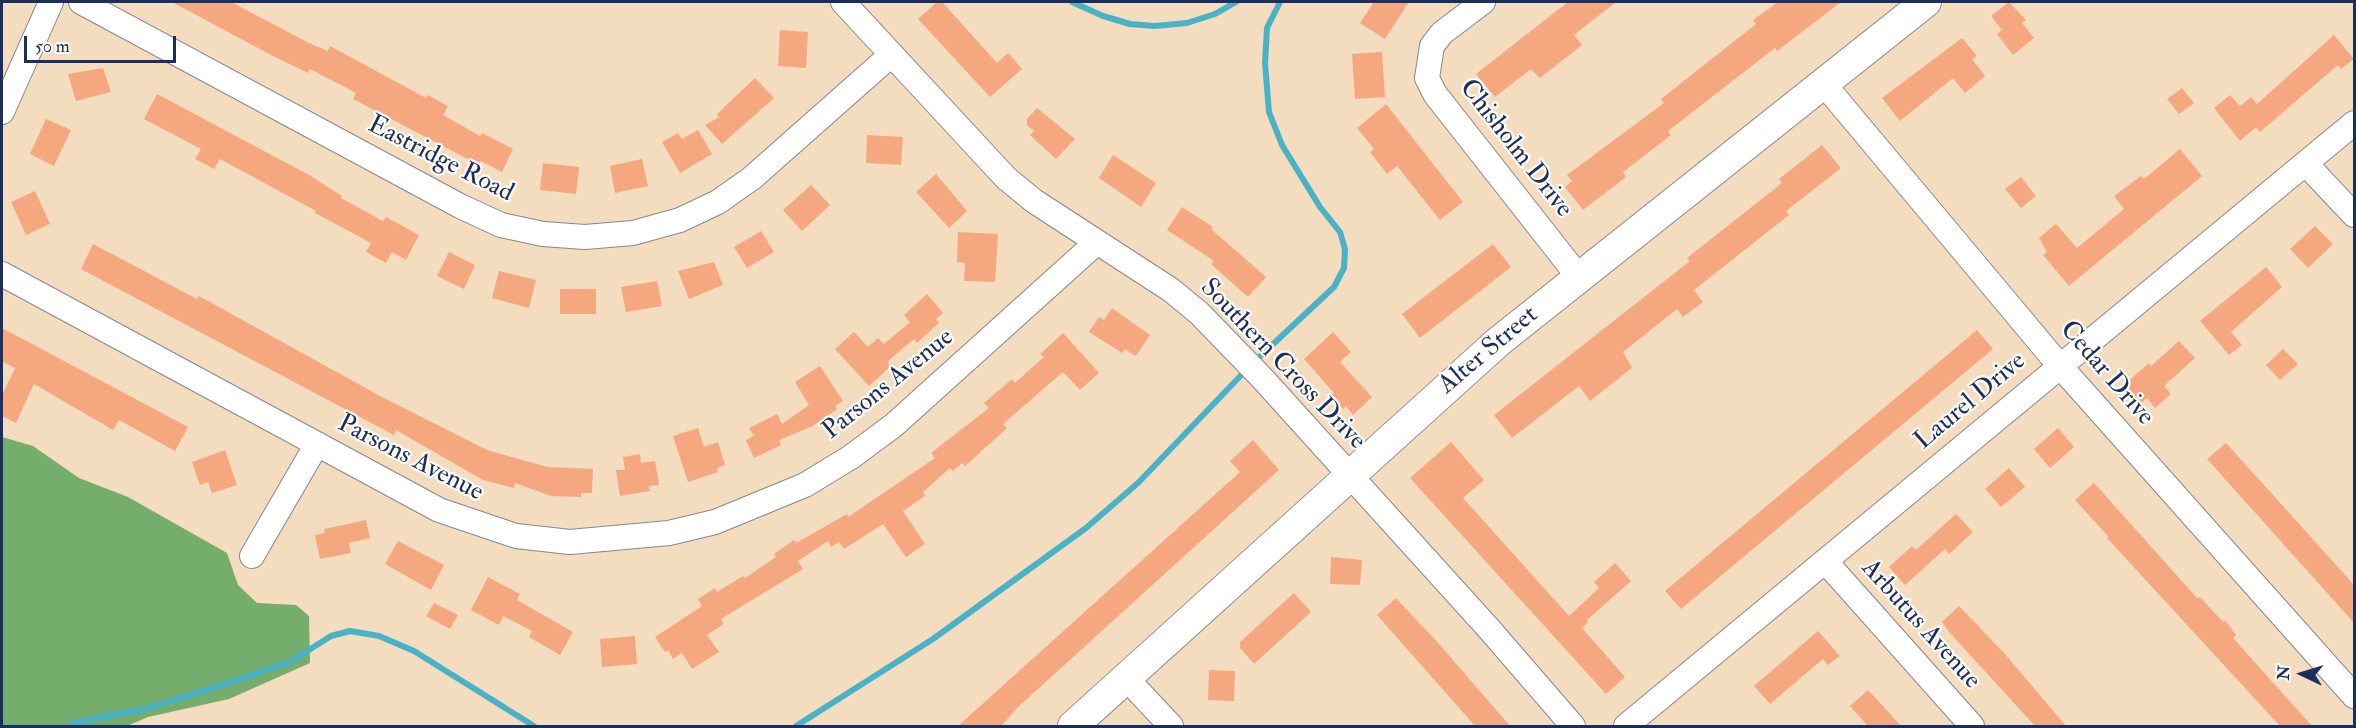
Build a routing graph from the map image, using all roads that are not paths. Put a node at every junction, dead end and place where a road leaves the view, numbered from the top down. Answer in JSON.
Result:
{"nodes":[{"id":1,"x":51,"y":2,"type":"edge"},
{"id":2,"x":81,"y":2,"type":"edge"},
{"id":3,"x":843,"y":2,"type":"edge"},
{"id":4,"x":1483,"y":2,"type":"edge"},
{"id":5,"x":1926,"y":2,"type":"edge"},
{"id":6,"x":891,"y":54,"type":"junction"},
{"id":7,"x":1823,"y":83,"type":"junction"},
{"id":8,"x":2,"y":112,"type":"edge"},
{"id":9,"x":2355,"y":123,"type":"edge"},
{"id":10,"x":2306,"y":164,"type":"junction"},
{"id":11,"x":2355,"y":215,"type":"edge"},
{"id":12,"x":1096,"y":243,"type":"junction"},
{"id":13,"x":2,"y":274,"type":"edge"},
{"id":14,"x":1578,"y":276,"type":"junction"},
{"id":15,"x":2059,"y":365,"type":"junction"},
{"id":16,"x":317,"y":444,"type":"junction"},
{"id":17,"x":1348,"y":476,"type":"junction"},
{"id":18,"x":252,"y":556,"type":"dead end"},
{"id":19,"x":1825,"y":561,"type":"junction"},
{"id":20,"x":1126,"y":678,"type":"junction"},
{"id":21,"x":2355,"y":696,"type":"edge"},
{"id":22,"x":1073,"y":726,"type":"edge"},
{"id":23,"x":1171,"y":726,"type":"edge"},
{"id":24,"x":1573,"y":726,"type":"edge"},
{"id":25,"x":1626,"y":726,"type":"edge"},
{"id":26,"x":1972,"y":726,"type":"edge"}],
"edges":[{"from":1,"to":8,"type":"street"},
{"from":2,"to":6,"type":"street","name":"Eastridge Road"},
{"from":3,"to":6,"type":"street","name":"Southern Cross Drive"},
{"from":4,"to":14,"type":"street","name":"Chisholm Drive"},
{"from":5,"to":7,"type":"street","name":"Alter Street"},
{"from":6,"to":12,"type":"street","name":"Southern Cross Drive"},
{"from":7,"to":14,"type":"street","name":"Alter Street"},
{"from":7,"to":15,"type":"street","name":"Cedar Drive"},
{"from":9,"to":10,"type":"street","name":"Laurel Drive"},
{"from":10,"to":11,"type":"street"},
{"from":10,"to":15,"type":"street","name":"Laurel Drive"},
{"from":12,"to":16,"type":"street","name":"Parsons Avenue"},
{"from":12,"to":17,"type":"street","name":"Southern Cross Drive"},
{"from":13,"to":16,"type":"street","name":"Parsons Avenue"},
{"from":14,"to":17,"type":"street","name":"Alter Street"},
{"from":15,"to":19,"type":"street","name":"Laurel Drive"},
{"from":15,"to":21,"type":"street","name":"Cedar Drive"},
{"from":16,"to":18,"type":"street"},
{"from":17,"to":20,"type":"street","name":"Alter Street"},
{"from":17,"to":24,"type":"street","name":"Southern Cross Drive"},
{"from":19,"to":25,"type":"street","name":"Laurel Drive"},
{"from":19,"to":26,"type":"street","name":"Arbutus Avenue"},
{"from":20,"to":22,"type":"street","name":"Alter Street"},
{"from":20,"to":23,"type":"street"}]}
